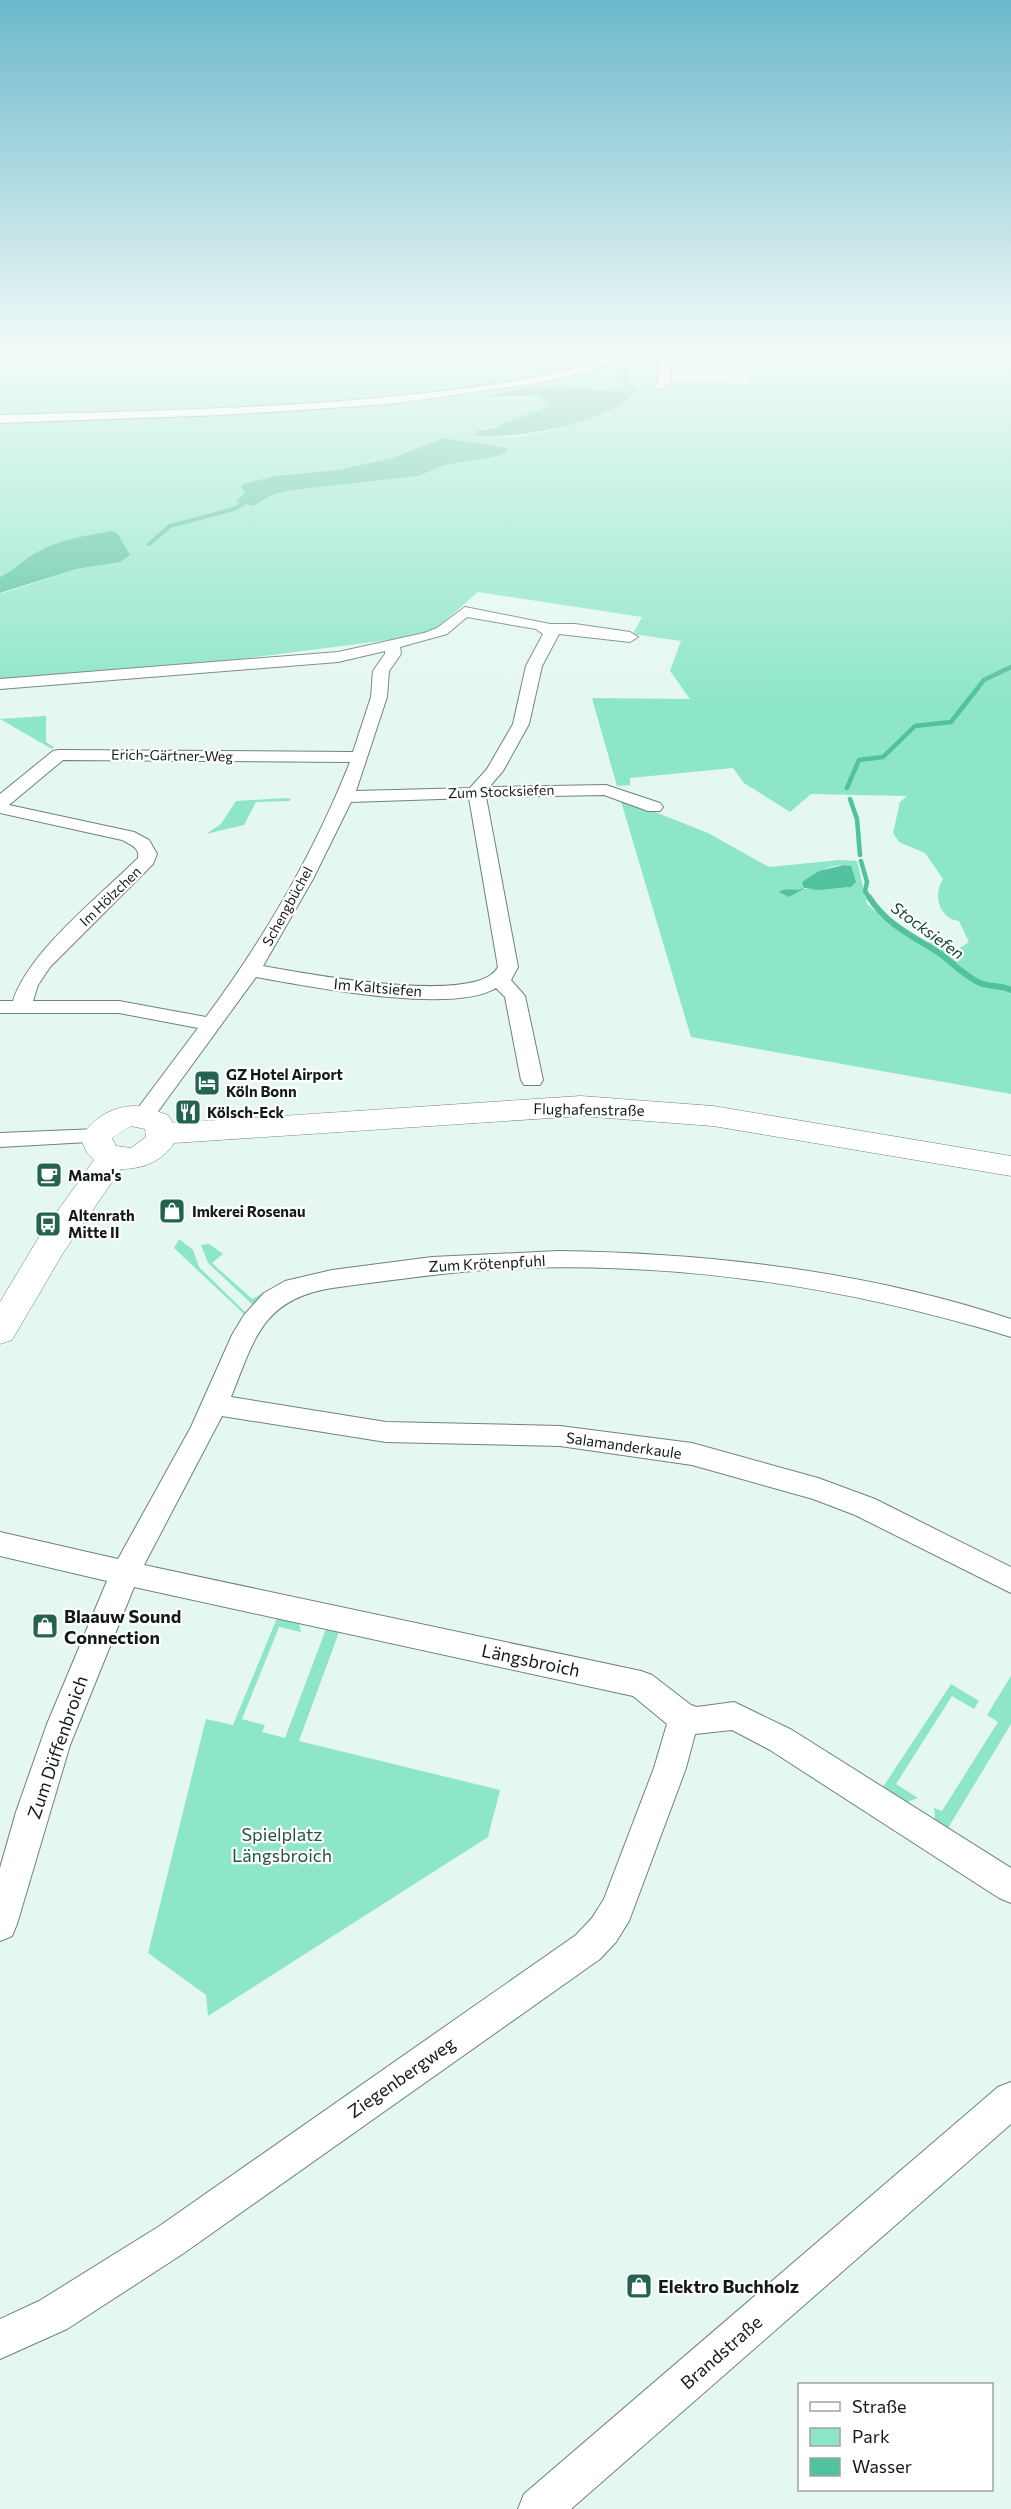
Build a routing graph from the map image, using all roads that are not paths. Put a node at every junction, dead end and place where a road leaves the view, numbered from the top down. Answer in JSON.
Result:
{"nodes":[{"id":1,"x":550,"y":629,"type":"junction"},
{"id":2,"x":630,"y":637,"type":"dead end"},
{"id":3,"x":392,"y":646,"type":"junction"},
{"id":4,"x":338,"y":657,"type":"junction"},
{"id":5,"x":381,"y":671,"type":"junction"},
{"id":6,"x":0,"y":684,"type":"edge"},
{"id":7,"x":360,"y":757,"type":"junction"},
{"id":8,"x":476,"y":791,"type":"junction"},
{"id":9,"x":345,"y":797,"type":"junction"},
{"id":10,"x":0,"y":803,"type":"edge"},
{"id":11,"x":654,"y":807,"type":"dead end"},
{"id":12,"x":0,"y":808,"type":"edge"},
{"id":13,"x":251,"y":970,"type":"junction"},
{"id":14,"x":501,"y":976,"type":"junction"},
{"id":15,"x":10,"y":1007,"type":"edge"},
{"id":16,"x":212,"y":1024,"type":"junction"},
{"id":17,"x":532,"y":1080,"type":"dead end"},
{"id":18,"x":153,"y":1125,"type":"junction"},
{"id":19,"x":0,"y":1140,"type":"edge"},
{"id":20,"x":106,"y":1146,"type":"junction"},
{"id":21,"x":1011,"y":1166,"type":"edge"},
{"id":22,"x":1011,"y":1328,"type":"edge"},
{"id":23,"x":0,"y":1331,"type":"edge"},
{"id":24,"x":214,"y":1405,"type":"junction"},
{"id":25,"x":0,"y":1544,"type":"edge"},
{"id":26,"x":125,"y":1574,"type":"junction"},
{"id":27,"x":1011,"y":1581,"type":"edge"},
{"id":28,"x":684,"y":1717,"type":"junction"},
{"id":29,"x":1011,"y":1887,"type":"edge"},
{"id":30,"x":0,"y":1924,"type":"edge"},
{"id":31,"x":1011,"y":2100,"type":"edge"},
{"id":32,"x":0,"y":2339,"type":"edge"},
{"id":33,"x":539,"y":2509,"type":"edge"}],
"edges":[{"from":1,"to":2,"type":"street"},
{"from":1,"to":3,"type":"street"},
{"from":1,"to":8,"type":"street"},
{"from":3,"to":4,"type":"street"},
{"from":3,"to":5,"type":"street","name":"Schengbüchel"},
{"from":4,"to":5,"type":"street"},
{"from":4,"to":6,"type":"street"},
{"from":5,"to":7,"type":"street","name":"Schengbüchel"},
{"from":7,"to":9,"type":"street","name":"Schengbüchel"},
{"from":7,"to":10,"type":"street","name":"Erich-Gärtner-Weg"},
{"from":8,"to":9,"type":"street","name":"Zum Stocksiefen"},
{"from":8,"to":11,"type":"street","name":"Zum Stocksiefen"},
{"from":8,"to":14,"type":"street"},
{"from":9,"to":13,"type":"street","name":"Schengbüchel"},
{"from":12,"to":15,"type":"street","name":"Im Hölzchen"},
{"from":13,"to":14,"type":"street","name":"Im Kaltsiefen"},
{"from":13,"to":16,"type":"street","name":"Schengbüchel"},
{"from":14,"to":17,"type":"street"},
{"from":15,"to":16,"type":"street"},
{"from":16,"to":18,"type":"street","name":"Schengbüchel"},
{"from":18,"to":20,"type":"main road","name":"Flughafenstraße"},
{"from":18,"to":20,"type":"main road"},
{"from":18,"to":21,"type":"main road","name":"Flughafenstraße"},
{"from":19,"to":20,"type":"street"},
{"from":20,"to":23,"type":"main road","name":"Flughafenstraße"},
{"from":22,"to":24,"type":"street","name":"Zum Krötenpfuhl"},
{"from":24,"to":26,"type":"street","name":"Zum Krötenpfuhl"},
{"from":24,"to":27,"type":"street","name":"Salamanderkaule"},
{"from":25,"to":26,"type":"street","name":"Längsbroich"},
{"from":26,"to":28,"type":"street","name":"Längsbroich"},
{"from":26,"to":30,"type":"street","name":"Zum Düffenbroich"},
{"from":28,"to":29,"type":"street"},
{"from":28,"to":32,"type":"street","name":"Ziegenbergweg"},
{"from":31,"to":33,"type":"street","name":"Brandstraße"}]}
